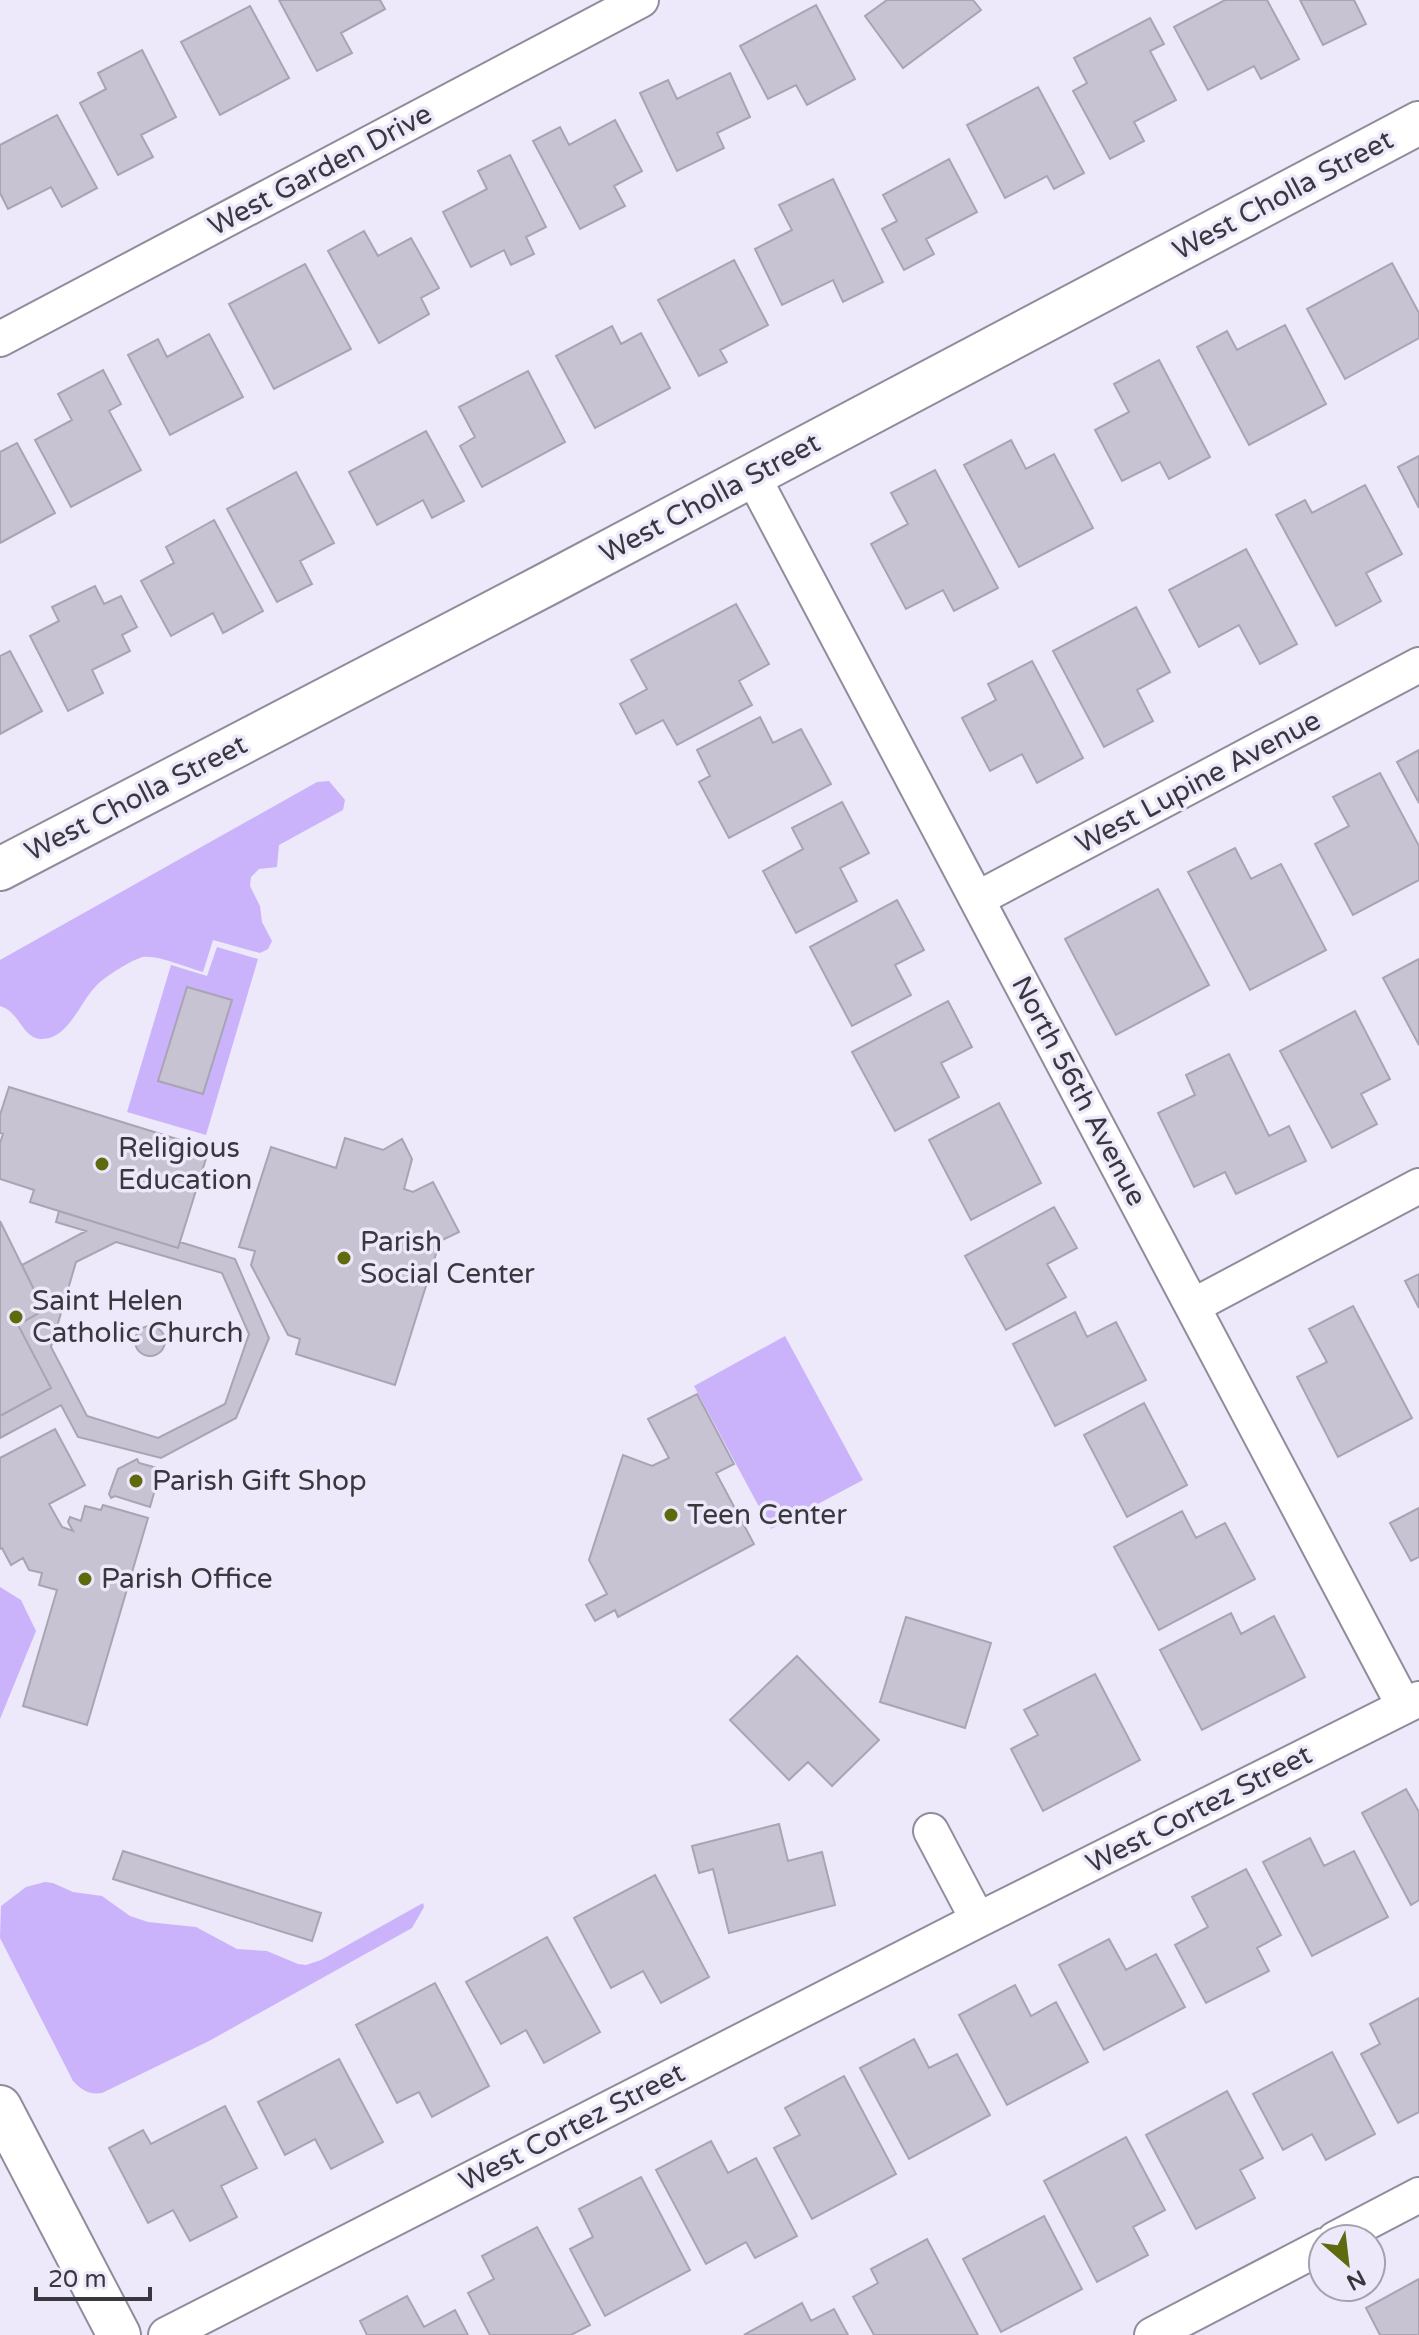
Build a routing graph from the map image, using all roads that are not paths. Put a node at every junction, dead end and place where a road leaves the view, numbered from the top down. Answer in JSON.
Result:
{"nodes":[{"id":1,"x":641,"y":0,"type":"edge"},
{"id":2,"x":1419,"y":123,"type":"edge"},
{"id":3,"x":0,"y":339,"type":"edge"},
{"id":4,"x":752,"y":475,"type":"junction"},
{"id":5,"x":1419,"y":665,"type":"edge"},
{"id":6,"x":0,"y":869,"type":"edge"},
{"id":7,"x":977,"y":899,"type":"junction"},
{"id":8,"x":1419,"y":1186,"type":"edge"},
{"id":9,"x":1193,"y":1306,"type":"junction"},
{"id":10,"x":1412,"y":1702,"type":"edge"},
{"id":11,"x":931,"y":1831,"type":"dead end"},
{"id":12,"x":978,"y":1920,"type":"junction"},
{"id":13,"x":0,"y":2107,"type":"edge"},
{"id":14,"x":1419,"y":2195,"type":"edge"},
{"id":15,"x":1366,"y":2223,"type":"edge"},
{"id":16,"x":1307,"y":2254,"type":"edge"},
{"id":17,"x":119,"y":2335,"type":"edge"},
{"id":18,"x":166,"y":2335,"type":"edge"},
{"id":19,"x":1152,"y":2335,"type":"edge"}],
"edges":[{"from":1,"to":3,"type":"street","name":"West Garden Drive"},
{"from":2,"to":4,"type":"street","name":"West Cholla Street"},
{"from":4,"to":6,"type":"street","name":"West Cholla Street"},
{"from":4,"to":7,"type":"street","name":"North 56th Avenue"},
{"from":5,"to":7,"type":"street","name":"West Lupine Avenue"},
{"from":7,"to":9,"type":"street","name":"North 56th Avenue"},
{"from":8,"to":9,"type":"street"},
{"from":9,"to":10,"type":"street","name":"North 56th Avenue"},
{"from":10,"to":12,"type":"street","name":"West Cortez Street"},
{"from":11,"to":12,"type":"street"},
{"from":12,"to":18,"type":"street","name":"West Cortez Street"},
{"from":13,"to":17,"type":"street"},
{"from":14,"to":15,"type":"street"},
{"from":16,"to":19,"type":"street"}]}
